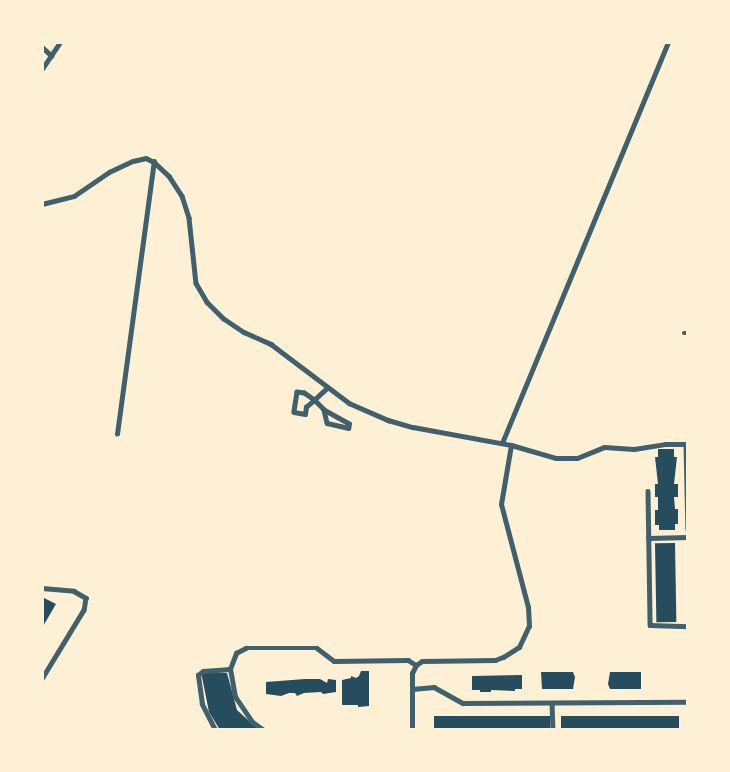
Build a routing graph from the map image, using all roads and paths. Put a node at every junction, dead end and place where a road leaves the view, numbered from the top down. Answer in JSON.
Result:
{"nodes":[{"id":1,"x":60,"y":42,"type":"edge"},
{"id":2,"x":668,"y":42,"type":"edge"},
{"id":3,"x":42,"y":47,"type":"edge"},
{"id":4,"x":52,"y":56,"type":"junction"},
{"id":5,"x":42,"y":69,"type":"edge"},
{"id":6,"x":154,"y":162,"type":"junction"},
{"id":7,"x":42,"y":204,"type":"edge"},
{"id":8,"x":327,"y":388,"type":"junction"},
{"id":9,"x":314,"y":400,"type":"junction"},
{"id":10,"x":324,"y":410,"type":"junction"},
{"id":11,"x":116,"y":434,"type":"dead end"},
{"id":12,"x":502,"y":443,"type":"junction"},
{"id":13,"x":687,"y":444,"type":"edge"},
{"id":14,"x":511,"y":445,"type":"junction"},
{"id":15,"x":687,"y":490,"type":"edge"},
{"id":16,"x":648,"y":491,"type":"dead end"},
{"id":17,"x":688,"y":529,"type":"edge"},
{"id":18,"x":688,"y":537,"type":"edge"},
{"id":19,"x":648,"y":538,"type":"junction"},
{"id":20,"x":42,"y":588,"type":"edge"},
{"id":21,"x":688,"y":626,"type":"edge"},
{"id":22,"x":416,"y":665,"type":"junction"},
{"id":23,"x":230,"y":669,"type":"junction"},
{"id":24,"x":42,"y":679,"type":"edge"},
{"id":25,"x":412,"y":689,"type":"junction"},
{"id":26,"x":688,"y":702,"type":"edge"},
{"id":27,"x":552,"y":703,"type":"junction"},
{"id":28,"x":215,"y":730,"type":"edge"},
{"id":29,"x":262,"y":730,"type":"edge"},
{"id":30,"x":412,"y":730,"type":"edge"},
{"id":31,"x":554,"y":730,"type":"edge"}],
"edges":[{"from":1,"to":4,"type":"street"},
{"from":2,"to":12,"type":"street"},
{"from":3,"to":4,"type":"street"},
{"from":4,"to":5,"type":"street"},
{"from":6,"to":7,"type":"street"},
{"from":6,"to":8,"type":"street"},
{"from":6,"to":11,"type":"street"},
{"from":8,"to":9,"type":"street"},
{"from":8,"to":12,"type":"street"},
{"from":9,"to":9,"type":"street"},
{"from":9,"to":10,"type":"street"},
{"from":10,"to":10,"type":"street"},
{"from":12,"to":14,"type":"street"},
{"from":13,"to":14,"type":"street"},
{"from":13,"to":15,"type":"street"},
{"from":14,"to":22,"type":"street"},
{"from":15,"to":17,"type":"street"},
{"from":16,"to":19,"type":"street"},
{"from":18,"to":19,"type":"street"},
{"from":19,"to":21,"type":"street"},
{"from":20,"to":24,"type":"street"},
{"from":22,"to":23,"type":"street"},
{"from":22,"to":25,"type":"street"},
{"from":23,"to":28,"type":"street"},
{"from":23,"to":29,"type":"street"},
{"from":25,"to":27,"type":"street"},
{"from":25,"to":30,"type":"street"},
{"from":26,"to":27,"type":"street"},
{"from":27,"to":31,"type":"street"}]}
